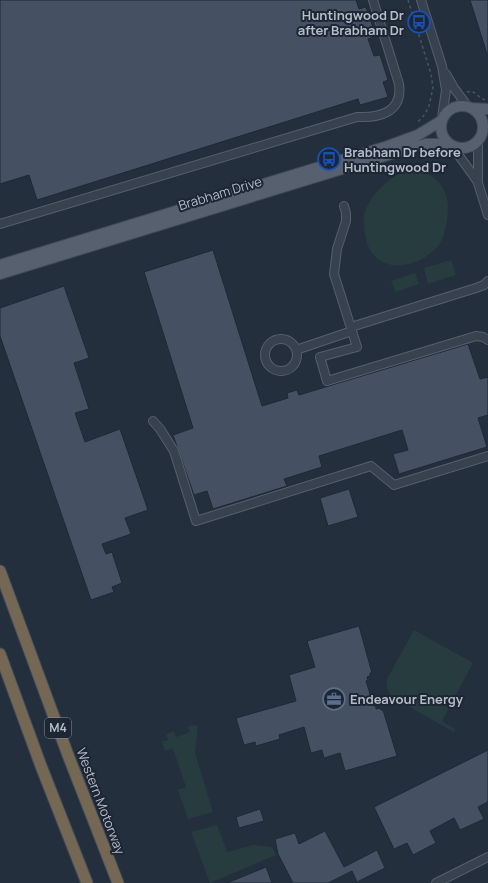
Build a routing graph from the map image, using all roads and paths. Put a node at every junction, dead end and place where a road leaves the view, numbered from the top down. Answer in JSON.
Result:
{"nodes":[{"id":1,"x":373,"y":0,"type":"edge"},
{"id":2,"x":408,"y":0,"type":"edge"},
{"id":3,"x":422,"y":0,"type":"edge"},
{"id":4,"x":442,"y":66,"type":"junction"},
{"id":5,"x":469,"y":107,"type":"junction"},
{"id":6,"x":488,"y":109,"type":"edge"},
{"id":7,"x":442,"y":120,"type":"junction"},
{"id":8,"x":423,"y":133,"type":"junction"},
{"id":9,"x":482,"y":136,"type":"edge"},
{"id":10,"x":451,"y":145,"type":"junction"},
{"id":11,"x":478,"y":183,"type":"junction"},
{"id":12,"x":486,"y":199,"type":"edge"},
{"id":13,"x":344,"y":206,"type":"dead end"},
{"id":14,"x":488,"y":215,"type":"edge"},
{"id":15,"x":0,"y":224,"type":"edge"},
{"id":16,"x":0,"y":265,"type":"edge"},
{"id":17,"x":0,"y":274,"type":"edge"},
{"id":18,"x":488,"y":281,"type":"edge"},
{"id":19,"x":488,"y":289,"type":"edge"},
{"id":20,"x":352,"y":330,"type":"junction"},
{"id":21,"x":488,"y":340,"type":"edge"},
{"id":22,"x":296,"y":350,"type":"junction"},
{"id":23,"x":153,"y":421,"type":"dead end"},
{"id":24,"x":488,"y":456,"type":"edge"},
{"id":25,"x":0,"y":571,"type":"edge"},
{"id":26,"x":0,"y":654,"type":"edge"},
{"id":27,"x":488,"y":857,"type":"edge"},
{"id":28,"x":87,"y":883,"type":"edge"},
{"id":29,"x":118,"y":883,"type":"edge"},
{"id":30,"x":436,"y":883,"type":"edge"}],
"edges":[{"from":1,"to":15,"type":"street"},
{"from":2,"to":8,"type":"path"},
{"from":3,"to":4,"type":"street"},
{"from":4,"to":5,"type":"street"},
{"from":4,"to":7,"type":"street"},
{"from":5,"to":6,"type":"main road"},
{"from":5,"to":7,"type":"main road"},
{"from":5,"to":9,"type":"main road"},
{"from":7,"to":8,"type":"main road","name":"Brabham Drive"},
{"from":7,"to":10,"type":"main road"},
{"from":8,"to":16,"type":"main road","name":"Brabham Drive"},
{"from":9,"to":10,"type":"main road"},
{"from":9,"to":11,"type":"street"},
{"from":10,"to":11,"type":"street"},
{"from":10,"to":17,"type":"main road","name":"Brabham Drive"},
{"from":11,"to":12,"type":"street"},
{"from":12,"to":14,"type":"street"},
{"from":13,"to":20,"type":"street"},
{"from":18,"to":20,"type":"street"},
{"from":19,"to":20,"type":"street"},
{"from":20,"to":21,"type":"street"},
{"from":20,"to":22,"type":"street"},
{"from":22,"to":22,"type":"street"},
{"from":23,"to":24,"type":"street"},
{"from":25,"to":29,"type":"highway","name":"Western Motorway","number":"M4"},
{"from":26,"to":28,"type":"highway","number":"M4"},
{"from":27,"to":30,"type":"street"}]}
